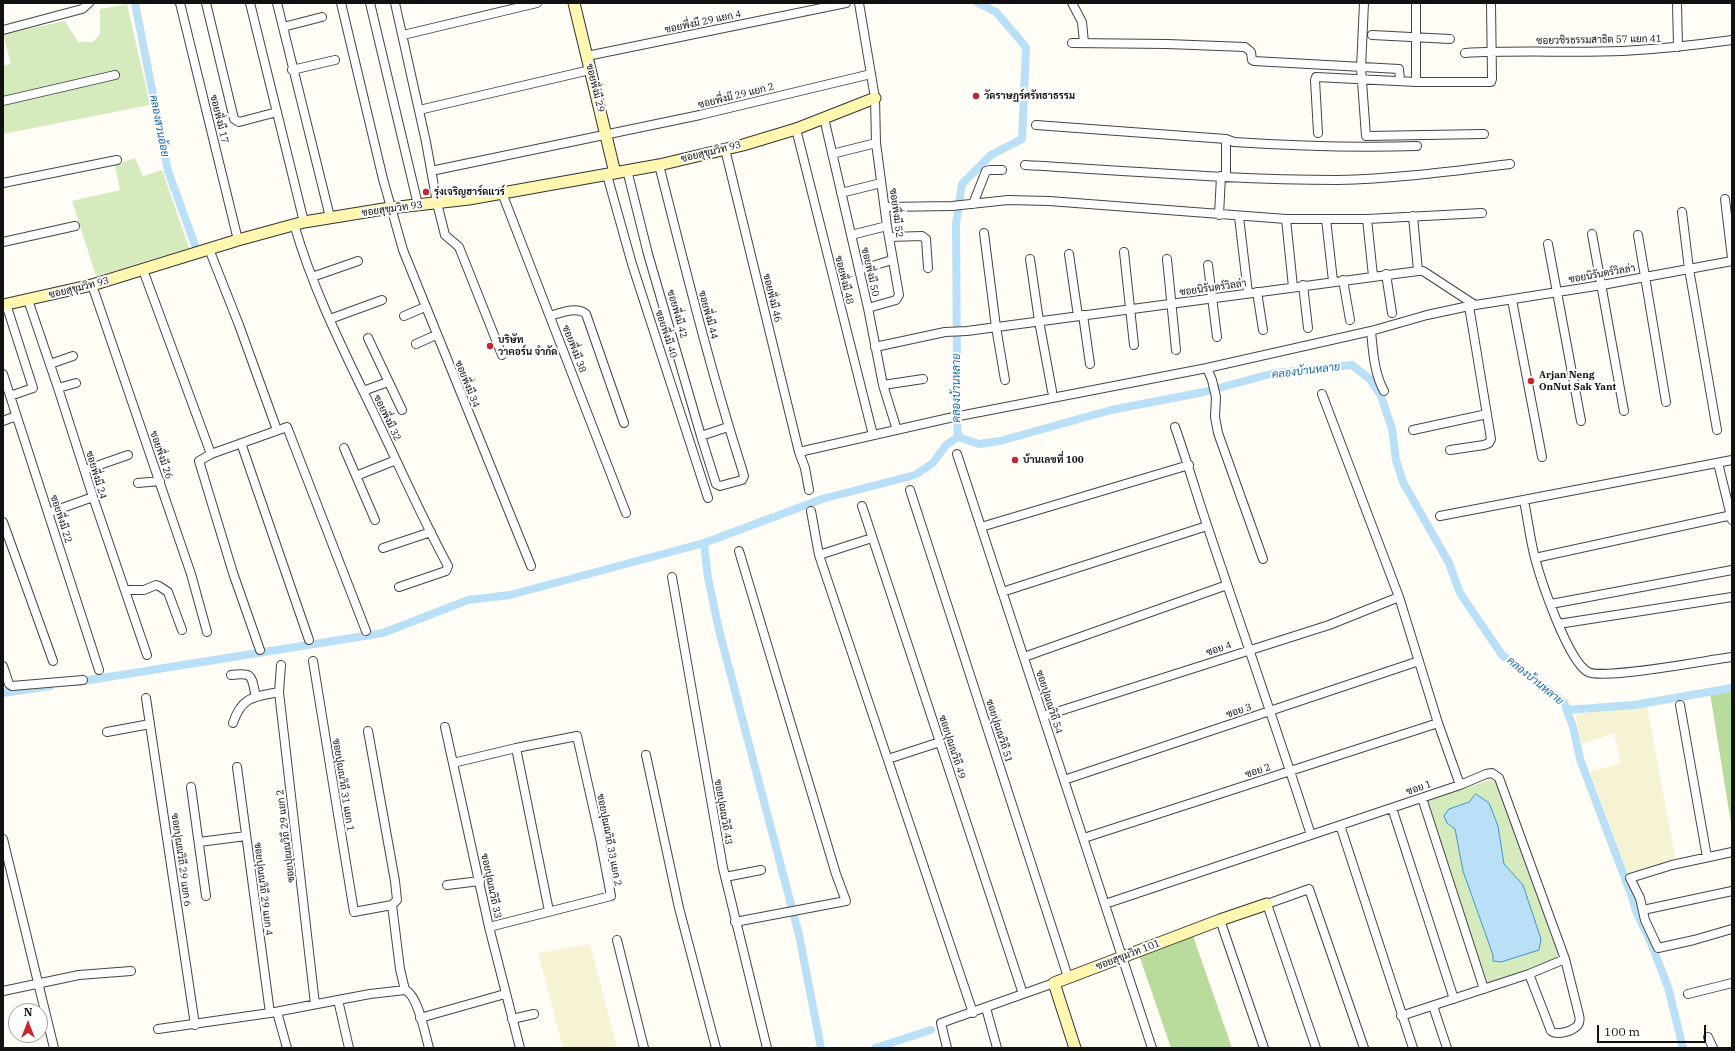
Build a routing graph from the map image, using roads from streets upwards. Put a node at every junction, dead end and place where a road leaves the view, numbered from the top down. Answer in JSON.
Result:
{"nodes":[{"id":1,"x":89,"y":3,"type":"edge"},
{"id":2,"x":180,"y":3,"type":"edge"},
{"id":3,"x":206,"y":3,"type":"edge"},
{"id":4,"x":250,"y":3,"type":"edge"},
{"id":5,"x":277,"y":3,"type":"edge"},
{"id":6,"x":341,"y":3,"type":"edge"},
{"id":7,"x":370,"y":3,"type":"edge"},
{"id":8,"x":395,"y":3,"type":"edge"},
{"id":9,"x":537,"y":3,"type":"edge"},
{"id":10,"x":574,"y":3,"type":"edge"},
{"id":11,"x":846,"y":3,"type":"edge"},
{"id":12,"x":859,"y":3,"type":"edge"},
{"id":13,"x":1072,"y":3,"type":"edge"},
{"id":14,"x":1364,"y":3,"type":"edge"},
{"id":15,"x":1416,"y":3,"type":"edge"},
{"id":16,"x":1491,"y":3,"type":"edge"},
{"id":17,"x":1677,"y":3,"type":"edge"},
{"id":18,"x":322,"y":18,"type":"dead end"},
{"id":19,"x":283,"y":27,"type":"junction"},
{"id":20,"x":3,"y":30,"type":"edge"},
{"id":21,"x":402,"y":35,"type":"junction"},
{"id":22,"x":1372,"y":35,"type":"dead end"},
{"id":23,"x":1417,"y":37,"type":"junction"},
{"id":24,"x":1450,"y":39,"type":"dead end"},
{"id":25,"x":1732,"y":40,"type":"edge"},
{"id":26,"x":1072,"y":43,"type":"dead end"},
{"id":27,"x":1084,"y":43,"type":"junction"},
{"id":28,"x":1678,"y":47,"type":"junction"},
{"id":29,"x":1492,"y":51,"type":"junction"},
{"id":30,"x":1465,"y":53,"type":"dead end"},
{"id":31,"x":587,"y":56,"type":"junction"},
{"id":32,"x":335,"y":60,"type":"dead end"},
{"id":33,"x":1361,"y":68,"type":"junction"},
{"id":34,"x":292,"y":70,"type":"junction"},
{"id":35,"x":590,"y":70,"type":"junction"},
{"id":36,"x":115,"y":74,"type":"dead end"},
{"id":37,"x":871,"y":74,"type":"junction"},
{"id":38,"x":1361,"y":80,"type":"junction"},
{"id":39,"x":1400,"y":80,"type":"junction"},
{"id":40,"x":1416,"y":82,"type":"junction"},
{"id":41,"x":876,"y":98,"type":"junction"},
{"id":42,"x":3,"y":101,"type":"edge"},
{"id":43,"x":419,"y":110,"type":"junction"},
{"id":44,"x":276,"y":112,"type":"junction"},
{"id":45,"x":824,"y":118,"type":"junction"},
{"id":46,"x":1036,"y":124,"type":"dead end"},
{"id":47,"x":796,"y":129,"type":"junction"},
{"id":48,"x":1318,"y":133,"type":"dead end"},
{"id":49,"x":1484,"y":134,"type":"dead end"},
{"id":50,"x":606,"y":135,"type":"junction"},
{"id":51,"x":1226,"y":139,"type":"junction"},
{"id":52,"x":876,"y":143,"type":"junction"},
{"id":53,"x":1417,"y":146,"type":"dead end"},
{"id":54,"x":725,"y":149,"type":"junction"},
{"id":55,"x":832,"y":154,"type":"junction"},
{"id":56,"x":117,"y":160,"type":"dead end"},
{"id":57,"x":1025,"y":164,"type":"dead end"},
{"id":58,"x":1510,"y":164,"type":"dead end"},
{"id":59,"x":659,"y":165,"type":"junction"},
{"id":60,"x":627,"y":170,"type":"junction"},
{"id":61,"x":1002,"y":170,"type":"dead end"},
{"id":62,"x":431,"y":171,"type":"junction"},
{"id":63,"x":611,"y":174,"type":"junction"},
{"id":64,"x":1223,"y":176,"type":"junction"},
{"id":65,"x":3,"y":183,"type":"edge"},
{"id":66,"x":881,"y":183,"type":"junction"},
{"id":67,"x":502,"y":193,"type":"junction"},
{"id":68,"x":841,"y":193,"type":"junction"},
{"id":69,"x":1724,"y":199,"type":"dead end"},
{"id":70,"x":437,"y":203,"type":"junction"},
{"id":71,"x":973,"y":204,"type":"junction"},
{"id":72,"x":418,"y":205,"type":"junction"},
{"id":73,"x":885,"y":207,"type":"junction"},
{"id":74,"x":390,"y":208,"type":"junction"},
{"id":75,"x":1682,"y":212,"type":"dead end"},
{"id":76,"x":1482,"y":213,"type":"dead end"},
{"id":77,"x":1219,"y":214,"type":"junction"},
{"id":78,"x":1413,"y":216,"type":"junction"},
{"id":79,"x":330,"y":217,"type":"junction"},
{"id":80,"x":1239,"y":217,"type":"junction"},
{"id":81,"x":1286,"y":219,"type":"junction"},
{"id":82,"x":1367,"y":219,"type":"junction"},
{"id":83,"x":1326,"y":220,"type":"junction"},
{"id":84,"x":299,"y":223,"type":"junction"},
{"id":85,"x":75,"y":226,"type":"dead end"},
{"id":86,"x":887,"y":226,"type":"junction"},
{"id":87,"x":984,"y":233,"type":"dead end"},
{"id":88,"x":1592,"y":234,"type":"dead end"},
{"id":89,"x":851,"y":235,"type":"junction"},
{"id":90,"x":1638,"y":235,"type":"dead end"},
{"id":91,"x":889,"y":237,"type":"junction"},
{"id":92,"x":238,"y":240,"type":"junction"},
{"id":93,"x":3,"y":242,"type":"edge"},
{"id":94,"x":1548,"y":244,"type":"dead end"},
{"id":95,"x":209,"y":249,"type":"junction"},
{"id":96,"x":1124,"y":252,"type":"dead end"},
{"id":97,"x":1069,"y":254,"type":"dead end"},
{"id":98,"x":1030,"y":259,"type":"dead end"},
{"id":99,"x":1168,"y":259,"type":"dead end"},
{"id":100,"x":892,"y":260,"type":"junction"},
{"id":101,"x":1732,"y":260,"type":"edge"},
{"id":102,"x":358,"y":261,"type":"dead end"},
{"id":103,"x":1208,"y":264,"type":"dead end"},
{"id":104,"x":928,"y":268,"type":"dead end"},
{"id":105,"x":1689,"y":269,"type":"junction"},
{"id":106,"x":143,"y":270,"type":"junction"},
{"id":107,"x":859,"y":270,"type":"junction"},
{"id":108,"x":1418,"y":271,"type":"junction"},
{"id":109,"x":1386,"y":274,"type":"junction"},
{"id":110,"x":1373,"y":276,"type":"junction"},
{"id":111,"x":1644,"y":276,"type":"junction"},
{"id":112,"x":312,"y":277,"type":"junction"},
{"id":113,"x":1344,"y":280,"type":"junction"},
{"id":114,"x":1333,"y":281,"type":"junction"},
{"id":115,"x":1602,"y":285,"type":"junction"},
{"id":116,"x":92,"y":286,"type":"junction"},
{"id":117,"x":1303,"y":286,"type":"junction"},
{"id":118,"x":1293,"y":287,"type":"junction"},
{"id":119,"x":1556,"y":291,"type":"junction"},
{"id":120,"x":1257,"y":292,"type":"junction"},
{"id":121,"x":1248,"y":293,"type":"junction"},
{"id":122,"x":1212,"y":298,"type":"junction"},
{"id":123,"x":28,"y":300,"type":"junction"},
{"id":124,"x":382,"y":300,"type":"dead end"},
{"id":125,"x":1512,"y":300,"type":"junction"},
{"id":126,"x":1171,"y":303,"type":"junction"},
{"id":127,"x":5,"y":305,"type":"edge"},
{"id":128,"x":1472,"y":305,"type":"junction"},
{"id":129,"x":425,"y":307,"type":"junction"},
{"id":130,"x":868,"y":308,"type":"junction"},
{"id":131,"x":1130,"y":309,"type":"junction"},
{"id":132,"x":1392,"y":313,"type":"dead end"},
{"id":133,"x":404,"y":316,"type":"dead end"},
{"id":134,"x":550,"y":316,"type":"junction"},
{"id":135,"x":1081,"y":316,"type":"junction"},
{"id":136,"x":330,"y":319,"type":"junction"},
{"id":137,"x":1350,"y":320,"type":"dead end"},
{"id":138,"x":1038,"y":321,"type":"junction"},
{"id":139,"x":996,"y":327,"type":"junction"},
{"id":140,"x":1308,"y":328,"type":"dead end"},
{"id":141,"x":1263,"y":330,"type":"dead end"},
{"id":142,"x":1371,"y":331,"type":"junction"},
{"id":143,"x":436,"y":335,"type":"junction"},
{"id":144,"x":1217,"y":337,"type":"dead end"},
{"id":145,"x":368,"y":338,"type":"dead end"},
{"id":146,"x":416,"y":344,"type":"dead end"},
{"id":147,"x":1134,"y":345,"type":"dead end"},
{"id":148,"x":875,"y":347,"type":"junction"},
{"id":149,"x":1176,"y":350,"type":"dead end"},
{"id":150,"x":502,"y":355,"type":"dead end"},
{"id":151,"x":73,"y":356,"type":"dead end"},
{"id":152,"x":50,"y":364,"type":"junction"},
{"id":153,"x":1090,"y":364,"type":"dead end"},
{"id":154,"x":1207,"y":368,"type":"junction"},
{"id":155,"x":3,"y":374,"type":"edge"},
{"id":156,"x":923,"y":379,"type":"dead end"},
{"id":157,"x":1005,"y":380,"type":"dead end"},
{"id":158,"x":388,"y":382,"type":"junction"},
{"id":159,"x":4,"y":383,"type":"edge"},
{"id":160,"x":76,"y":383,"type":"dead end"},
{"id":161,"x":883,"y":385,"type":"junction"},
{"id":162,"x":58,"y":388,"type":"junction"},
{"id":163,"x":1052,"y":391,"type":"dead end"},
{"id":164,"x":1384,"y":391,"type":"dead end"},
{"id":165,"x":363,"y":392,"type":"junction"},
{"id":166,"x":1322,"y":394,"type":"dead end"},
{"id":167,"x":10,"y":396,"type":"junction"},
{"id":168,"x":1666,"y":402,"type":"dead end"},
{"id":169,"x":402,"y":410,"type":"dead end"},
{"id":170,"x":1624,"y":411,"type":"dead end"},
{"id":171,"x":1487,"y":414,"type":"junction"},
{"id":172,"x":16,"y":416,"type":"junction"},
{"id":173,"x":3,"y":421,"type":"edge"},
{"id":174,"x":1580,"y":421,"type":"dead end"},
{"id":175,"x":624,"y":423,"type":"dead end"},
{"id":176,"x":728,"y":427,"type":"junction"},
{"id":177,"x":1175,"y":427,"type":"dead end"},
{"id":178,"x":277,"y":430,"type":"junction"},
{"id":179,"x":897,"y":430,"type":"junction"},
{"id":180,"x":1413,"y":430,"type":"dead end"},
{"id":181,"x":1717,"y":430,"type":"dead end"},
{"id":182,"x":873,"y":435,"type":"junction"},
{"id":183,"x":701,"y":436,"type":"junction"},
{"id":184,"x":241,"y":443,"type":"junction"},
{"id":185,"x":344,"y":448,"type":"dead end"},
{"id":186,"x":1450,"y":450,"type":"dead end"},
{"id":187,"x":799,"y":452,"type":"junction"},
{"id":188,"x":211,"y":454,"type":"junction"},
{"id":189,"x":957,"y":454,"type":"dead end"},
{"id":190,"x":128,"y":455,"type":"dead end"},
{"id":191,"x":1542,"y":457,"type":"dead end"},
{"id":192,"x":396,"y":460,"type":"junction"},
{"id":193,"x":1732,"y":460,"type":"edge"},
{"id":194,"x":1718,"y":463,"type":"junction"},
{"id":195,"x":1189,"y":465,"type":"junction"},
{"id":196,"x":742,"y":469,"type":"joint"},
{"id":197,"x":85,"y":470,"type":"junction"},
{"id":198,"x":356,"y":476,"type":"junction"},
{"id":199,"x":160,"y":481,"type":"junction"},
{"id":200,"x":138,"y":482,"type":"dead end"},
{"id":201,"x":809,"y":490,"type":"dead end"},
{"id":202,"x":910,"y":490,"type":"dead end"},
{"id":203,"x":93,"y":497,"type":"junction"},
{"id":204,"x":708,"y":498,"type":"dead end"},
{"id":205,"x":1524,"y":501,"type":"junction"},
{"id":206,"x":862,"y":506,"type":"dead end"},
{"id":207,"x":811,"y":511,"type":"dead end"},
{"id":208,"x":48,"y":513,"type":"junction"},
{"id":209,"x":626,"y":513,"type":"dead end"},
{"id":210,"x":1440,"y":516,"type":"dead end"},
{"id":211,"x":1732,"y":517,"type":"edge"},
{"id":212,"x":375,"y":520,"type":"dead end"},
{"id":213,"x":3,"y":522,"type":"edge"},
{"id":214,"x":1207,"y":526,"type":"junction"},
{"id":215,"x":981,"y":528,"type":"junction"},
{"id":216,"x":431,"y":532,"type":"junction"},
{"id":217,"x":872,"y":538,"type":"junction"},
{"id":218,"x":383,"y":548,"type":"dead end"},
{"id":219,"x":739,"y":552,"type":"dead end"},
{"id":220,"x":819,"y":555,"type":"junction"},
{"id":221,"x":1535,"y":558,"type":"junction"},
{"id":222,"x":1263,"y":559,"type":"dead end"},
{"id":223,"x":531,"y":566,"type":"dead end"},
{"id":224,"x":1732,"y":570,"type":"edge"},
{"id":225,"x":672,"y":577,"type":"dead end"},
{"id":226,"x":1227,"y":585,"type":"junction"},
{"id":227,"x":399,"y":587,"type":"dead end"},
{"id":228,"x":125,"y":590,"type":"junction"},
{"id":229,"x":1002,"y":592,"type":"junction"},
{"id":230,"x":1399,"y":597,"type":"junction"},
{"id":231,"x":1732,"y":597,"type":"edge"},
{"id":232,"x":1551,"y":604,"type":"junction"},
{"id":233,"x":1558,"y":624,"type":"junction"},
{"id":234,"x":182,"y":630,"type":"dead end"},
{"id":235,"x":366,"y":631,"type":"dead end"},
{"id":236,"x":206,"y":632,"type":"dead end"},
{"id":237,"x":309,"y":640,"type":"dead end"},
{"id":238,"x":1250,"y":649,"type":"junction"},
{"id":239,"x":260,"y":650,"type":"dead end"},
{"id":240,"x":147,"y":655,"type":"dead end"},
{"id":241,"x":1024,"y":657,"type":"junction"},
{"id":242,"x":1732,"y":657,"type":"edge"},
{"id":243,"x":53,"y":661,"type":"dead end"},
{"id":244,"x":313,"y":661,"type":"dead end"},
{"id":245,"x":1419,"y":661,"type":"junction"},
{"id":246,"x":281,"y":665,"type":"dead end"},
{"id":247,"x":3,"y":666,"type":"edge"},
{"id":248,"x":99,"y":670,"type":"dead end"},
{"id":249,"x":231,"y":676,"type":"dead end"},
{"id":250,"x":83,"y":680,"type":"dead end"},
{"id":251,"x":278,"y":692,"type":"junction"},
{"id":252,"x":256,"y":697,"type":"junction"},
{"id":253,"x":146,"y":698,"type":"dead end"},
{"id":254,"x":1680,"y":705,"type":"dead end"},
{"id":255,"x":1271,"y":711,"type":"junction"},
{"id":256,"x":1044,"y":716,"type":"junction"},
{"id":257,"x":233,"y":723,"type":"dead end"},
{"id":258,"x":1438,"y":723,"type":"junction"},
{"id":259,"x":150,"y":724,"type":"junction"},
{"id":260,"x":445,"y":727,"type":"dead end"},
{"id":261,"x":368,"y":731,"type":"dead end"},
{"id":262,"x":107,"y":732,"type":"dead end"},
{"id":263,"x":940,"y":742,"type":"junction"},
{"id":264,"x":516,"y":748,"type":"junction"},
{"id":265,"x":646,"y":755,"type":"dead end"},
{"id":266,"x":888,"y":759,"type":"junction"},
{"id":267,"x":453,"y":763,"type":"junction"},
{"id":268,"x":237,"y":767,"type":"dead end"},
{"id":269,"x":1290,"y":771,"type":"junction"},
{"id":270,"x":1064,"y":780,"type":"junction"},
{"id":271,"x":1460,"y":785,"type":"junction"},
{"id":272,"x":191,"y":787,"type":"dead end"},
{"id":273,"x":1422,"y":798,"type":"junction"},
{"id":274,"x":1392,"y":808,"type":"junction"},
{"id":275,"x":1340,"y":825,"type":"junction"},
{"id":276,"x":1311,"y":835,"type":"junction"},
{"id":277,"x":246,"y":836,"type":"junction"},
{"id":278,"x":1084,"y":838,"type":"junction"},
{"id":279,"x":3,"y":839,"type":"edge"},
{"id":280,"x":199,"y":842,"type":"junction"},
{"id":281,"x":1732,"y":852,"type":"edge"},
{"id":282,"x":1707,"y":857,"type":"junction"},
{"id":283,"x":761,"y":870,"type":"dead end"},
{"id":284,"x":725,"y":877,"type":"junction"},
{"id":285,"x":480,"y":881,"type":"junction"},
{"id":286,"x":447,"y":886,"type":"dead end"},
{"id":287,"x":1732,"y":891,"type":"edge"},
{"id":288,"x":206,"y":896,"type":"dead end"},
{"id":289,"x":1105,"y":904,"type":"junction"},
{"id":290,"x":1267,"y":904,"type":"junction"},
{"id":291,"x":392,"y":905,"type":"junction"},
{"id":292,"x":1643,"y":910,"type":"junction"},
{"id":293,"x":549,"y":911,"type":"junction"},
{"id":294,"x":1220,"y":920,"type":"junction"},
{"id":295,"x":735,"y":922,"type":"junction"},
{"id":296,"x":489,"y":927,"type":"junction"},
{"id":297,"x":1732,"y":929,"type":"edge"},
{"id":298,"x":617,"y":940,"type":"dead end"},
{"id":299,"x":1123,"y":957,"type":"junction"},
{"id":300,"x":1565,"y":959,"type":"junction"},
{"id":301,"x":131,"y":971,"type":"dead end"},
{"id":302,"x":1529,"y":974,"type":"junction"},
{"id":303,"x":1068,"y":977,"type":"junction"},
{"id":304,"x":38,"y":983,"type":"junction"},
{"id":305,"x":1054,"y":983,"type":"junction"},
{"id":306,"x":1732,"y":983,"type":"edge"},
{"id":307,"x":1484,"y":989,"type":"junction"},
{"id":308,"x":3,"y":990,"type":"edge"},
{"id":309,"x":405,"y":990,"type":"junction"},
{"id":310,"x":505,"y":994,"type":"junction"},
{"id":311,"x":1023,"y":994,"type":"junction"},
{"id":312,"x":1688,"y":994,"type":"dead end"},
{"id":313,"x":1454,"y":999,"type":"junction"},
{"id":314,"x":338,"y":1000,"type":"junction"},
{"id":315,"x":316,"y":1004,"type":"junction"},
{"id":316,"x":1432,"y":1006,"type":"junction"},
{"id":317,"x":986,"y":1008,"type":"junction"},
{"id":318,"x":274,"y":1013,"type":"junction"},
{"id":319,"x":973,"y":1013,"type":"junction"},
{"id":320,"x":534,"y":1014,"type":"dead end"},
{"id":321,"x":1402,"y":1016,"type":"junction"},
{"id":322,"x":420,"y":1018,"type":"junction"},
{"id":323,"x":512,"y":1019,"type":"junction"},
{"id":324,"x":195,"y":1025,"type":"junction"},
{"id":325,"x":158,"y":1029,"type":"dead end"},
{"id":326,"x":1708,"y":1037,"type":"dead end"},
{"id":327,"x":54,"y":1048,"type":"edge"},
{"id":328,"x":287,"y":1048,"type":"edge"},
{"id":329,"x":350,"y":1048,"type":"edge"},
{"id":330,"x":429,"y":1048,"type":"edge"},
{"id":331,"x":520,"y":1048,"type":"edge"},
{"id":332,"x":644,"y":1048,"type":"edge"},
{"id":333,"x":716,"y":1048,"type":"edge"},
{"id":334,"x":767,"y":1048,"type":"edge"},
{"id":335,"x":947,"y":1048,"type":"edge"},
{"id":336,"x":997,"y":1048,"type":"edge"},
{"id":337,"x":1075,"y":1048,"type":"edge"},
{"id":338,"x":1152,"y":1048,"type":"edge"},
{"id":339,"x":1264,"y":1048,"type":"edge"},
{"id":340,"x":1316,"y":1048,"type":"edge"},
{"id":341,"x":1364,"y":1048,"type":"edge"},
{"id":342,"x":1413,"y":1048,"type":"edge"},
{"id":343,"x":1447,"y":1048,"type":"edge"},
{"id":344,"x":1713,"y":1048,"type":"edge"}],
"edges":[{"from":1,"to":20,"type":"street"},
{"from":2,"to":92,"type":"street","name":"ซอยพึ่งมี 17"},
{"from":3,"to":44,"type":"street"},
{"from":4,"to":44,"type":"street","name":"ซอยพึ่งมี 32"},
{"from":5,"to":19,"type":"street"},
{"from":6,"to":74,"type":"street","name":"ซอยพึ่งมี 34"},
{"from":7,"to":72,"type":"street"},
{"from":8,"to":21,"type":"street"},
{"from":9,"to":21,"type":"street"},
{"from":10,"to":31,"type":"street","name":"ซอยพึ่งมี 29"},
{"from":11,"to":31,"type":"street","name":"ซอยพึ่งมี 29 แยก 4"},
{"from":12,"to":37,"type":"street","name":"ซอยพึ่งมี 52"},
{"from":13,"to":27,"type":"street"},
{"from":14,"to":33,"type":"street"},
{"from":15,"to":23,"type":"street"},
{"from":16,"to":29,"type":"street"},
{"from":17,"to":28,"type":"street"},
{"from":18,"to":19,"type":"street"},
{"from":19,"to":34,"type":"street"},
{"from":21,"to":43,"type":"street"},
{"from":22,"to":23,"type":"street"},
{"from":23,"to":24,"type":"street"},
{"from":23,"to":40,"type":"street"},
{"from":25,"to":28,"type":"street","name":"ซอยวชิรธรรมสาธิต 57 แยก 41"},
{"from":26,"to":27,"type":"street"},
{"from":27,"to":33,"type":"street"},
{"from":28,"to":29,"type":"street","name":"ซอยวชิรธรรมสาธิต 57 แยก 41"},
{"from":29,"to":30,"type":"street","name":"ซอยวชิรธรรมสาธิต 57 แยก 41"},
{"from":29,"to":40,"type":"street"},
{"from":31,"to":35,"type":"street","name":"ซอยพึ่งมี 29"},
{"from":32,"to":34,"type":"street"},
{"from":33,"to":38,"type":"street"},
{"from":33,"to":39,"type":"street"},
{"from":34,"to":79,"type":"street"},
{"from":35,"to":43,"type":"street"},
{"from":35,"to":50,"type":"street","name":"ซอยพึ่งมี 29"},
{"from":36,"to":42,"type":"street"},
{"from":37,"to":41,"type":"street","name":"ซอยพึ่งมี 52"},
{"from":37,"to":50,"type":"street","name":"ซอยพึ่งมี 29 แยก 2"},
{"from":38,"to":39,"type":"street"},
{"from":38,"to":48,"type":"street"},
{"from":38,"to":49,"type":"street"},
{"from":39,"to":40,"type":"street"},
{"from":41,"to":45,"type":"street","name":"ซอยสุขุมวิท 93"},
{"from":41,"to":52,"type":"street","name":"ซอยพึ่งมี 52"},
{"from":43,"to":62,"type":"street"},
{"from":44,"to":84,"type":"street","name":"ซอยพึ่งมี 32"},
{"from":45,"to":47,"type":"street","name":"ซอยสุขุมวิท 93"},
{"from":45,"to":55,"type":"street","name":"ซอยพึ่งมี 50"},
{"from":46,"to":51,"type":"street"},
{"from":47,"to":54,"type":"street","name":"ซอยสุขุมวิท 93"},
{"from":47,"to":182,"type":"street","name":"ซอยพึ่งมี 48"},
{"from":50,"to":62,"type":"street","name":"ซอยพึ่งมี 29 แยก 2"},
{"from":50,"to":63,"type":"street","name":"ซอยพึ่งมี 29"},
{"from":51,"to":53,"type":"street"},
{"from":51,"to":64,"type":"street"},
{"from":52,"to":55,"type":"street"},
{"from":52,"to":66,"type":"street","name":"ซอยพึ่งมี 52"},
{"from":54,"to":59,"type":"street","name":"ซอยสุขุมวิท 93"},
{"from":54,"to":187,"type":"street","name":"ซอยพึ่งมี 46"},
{"from":55,"to":68,"type":"street","name":"ซอยพึ่งมี 50"},
{"from":56,"to":65,"type":"street"},
{"from":57,"to":64,"type":"street"},
{"from":58,"to":64,"type":"street"},
{"from":59,"to":60,"type":"street","name":"ซอยสุขุมวิท 93"},
{"from":59,"to":176,"type":"street","name":"ซอยพึ่งมี 44"},
{"from":60,"to":63,"type":"street","name":"ซอยสุขุมวิท 93"},
{"from":60,"to":183,"type":"street","name":"ซอยพึ่งมี 42"},
{"from":61,"to":71,"type":"street"},
{"from":62,"to":70,"type":"street"},
{"from":63,"to":67,"type":"street","name":"ซอยสุขุมวิท 93"},
{"from":63,"to":204,"type":"street","name":"ซอยพึ่งมี 40"},
{"from":64,"to":77,"type":"street"},
{"from":66,"to":68,"type":"street"},
{"from":66,"to":73,"type":"street","name":"ซอยพึ่งมี 52"},
{"from":67,"to":70,"type":"street","name":"ซอยสุขุมวิท 93"},
{"from":67,"to":134,"type":"street","name":"ซอยพึ่งมี 38"},
{"from":68,"to":89,"type":"street","name":"ซอยพึ่งมี 50"},
{"from":69,"to":101,"type":"street"},
{"from":70,"to":72,"type":"street","name":"ซอยสุขุมวิท 93"},
{"from":70,"to":150,"type":"street"},
{"from":71,"to":73,"type":"street"},
{"from":71,"to":77,"type":"street"},
{"from":72,"to":74,"type":"street","name":"ซอยสุขุมวิท 93"},
{"from":73,"to":86,"type":"street","name":"ซอยพึ่งมี 52"},
{"from":74,"to":79,"type":"street","name":"ซอยสุขุมวิท 93"},
{"from":74,"to":129,"type":"street","name":"ซอยพึ่งมี 34"},
{"from":75,"to":105,"type":"street"},
{"from":76,"to":78,"type":"street"},
{"from":77,"to":80,"type":"street"},
{"from":78,"to":82,"type":"street"},
{"from":78,"to":108,"type":"street"},
{"from":79,"to":84,"type":"street","name":"ซอยสุขุมวิท 93"},
{"from":80,"to":81,"type":"street"},
{"from":80,"to":121,"type":"street"},
{"from":81,"to":83,"type":"street"},
{"from":81,"to":118,"type":"street"},
{"from":82,"to":83,"type":"street"},
{"from":82,"to":110,"type":"street"},
{"from":83,"to":114,"type":"street"},
{"from":84,"to":92,"type":"street","name":"ซอยสุขุมวิท 93"},
{"from":84,"to":112,"type":"street","name":"ซอยพึ่งมี 32"},
{"from":85,"to":93,"type":"street"},
{"from":86,"to":89,"type":"street"},
{"from":86,"to":91,"type":"street","name":"ซอยพึ่งมี 52"},
{"from":87,"to":139,"type":"street"},
{"from":88,"to":115,"type":"street"},
{"from":89,"to":107,"type":"street","name":"ซอยพึ่งมี 50"},
{"from":90,"to":111,"type":"street"},
{"from":91,"to":100,"type":"street","name":"ซอยพึ่งมี 52"},
{"from":91,"to":104,"type":"street"},
{"from":92,"to":95,"type":"street","name":"ซอยสุขุมวิท 93"},
{"from":94,"to":119,"type":"street"},
{"from":95,"to":106,"type":"street","name":"ซอยสุขุมวิท 93"},
{"from":95,"to":178,"type":"street"},
{"from":96,"to":131,"type":"street"},
{"from":97,"to":135,"type":"street"},
{"from":98,"to":138,"type":"street"},
{"from":99,"to":126,"type":"street"},
{"from":100,"to":107,"type":"street"},
{"from":100,"to":130,"type":"street","name":"ซอยพึ่งมี 52"},
{"from":101,"to":105,"type":"street","name":"ซอยนิรันดร์วิลล่า"},
{"from":102,"to":112,"type":"street"},
{"from":103,"to":122,"type":"street"},
{"from":105,"to":111,"type":"street","name":"ซอยนิรันดร์วิลล่า"},
{"from":105,"to":181,"type":"street"},
{"from":106,"to":116,"type":"street","name":"ซอยสุขุมวิท 93"},
{"from":106,"to":188,"type":"street"},
{"from":107,"to":130,"type":"street","name":"ซอยพึ่งมี 50"},
{"from":108,"to":109,"type":"street","name":"ซอยนิรันดร์วิลล่า"},
{"from":108,"to":128,"type":"street"},
{"from":109,"to":110,"type":"street","name":"ซอยนิรันดร์วิลล่า"},
{"from":109,"to":132,"type":"street"},
{"from":110,"to":113,"type":"street","name":"ซอยนิรันดร์วิลล่า"},
{"from":111,"to":115,"type":"street","name":"ซอยนิรันดร์วิลล่า"},
{"from":111,"to":168,"type":"street"},
{"from":112,"to":136,"type":"street","name":"ซอยพึ่งมี 32"},
{"from":113,"to":114,"type":"street","name":"ซอยนิรันดร์วิลล่า"},
{"from":113,"to":137,"type":"street"},
{"from":114,"to":117,"type":"street","name":"ซอยนิรันดร์วิลล่า"},
{"from":115,"to":119,"type":"street","name":"ซอยนิรันดร์วิลล่า"},
{"from":115,"to":170,"type":"street"},
{"from":116,"to":123,"type":"street","name":"ซอยสุขุมวิท 93"},
{"from":116,"to":199,"type":"street","name":"ซอยพึ่งมี 26"},
{"from":117,"to":118,"type":"street","name":"ซอยนิรันดร์วิลล่า"},
{"from":117,"to":140,"type":"street"},
{"from":118,"to":120,"type":"street","name":"ซอยนิรันดร์วิลล่า"},
{"from":119,"to":125,"type":"street","name":"ซอยนิรันดร์วิลล่า"},
{"from":119,"to":174,"type":"street"},
{"from":120,"to":121,"type":"street","name":"ซอยนิรันดร์วิลล่า"},
{"from":120,"to":141,"type":"street"},
{"from":121,"to":122,"type":"street","name":"ซอยนิรันดร์วิลล่า"},
{"from":122,"to":126,"type":"street","name":"ซอยนิรันดร์วิลล่า"},
{"from":122,"to":144,"type":"street"},
{"from":123,"to":127,"type":"street","name":"ซอยสุขุมวิท 93"},
{"from":123,"to":152,"type":"street","name":"ซอยพึ่งมี 24"},
{"from":124,"to":136,"type":"street"},
{"from":125,"to":128,"type":"street","name":"ซอยนิรันดร์วิลล่า"},
{"from":125,"to":191,"type":"street"},
{"from":126,"to":131,"type":"street","name":"ซอยนิรันดร์วิลล่า"},
{"from":126,"to":149,"type":"street"},
{"from":127,"to":167,"type":"street"},
{"from":128,"to":142,"type":"street","name":"ซอยนิรันดร์วิลล่า"},
{"from":128,"to":171,"type":"street"},
{"from":129,"to":133,"type":"street"},
{"from":129,"to":143,"type":"street","name":"ซอยพึ่งมี 34"},
{"from":130,"to":148,"type":"street","name":"ซอยพึ่งมี 50"},
{"from":131,"to":135,"type":"street","name":"ซอยนิรันดร์วิลล่า"},
{"from":131,"to":147,"type":"street"},
{"from":134,"to":175,"type":"street"},
{"from":134,"to":209,"type":"street","name":"ซอยพึ่งมี 38"},
{"from":135,"to":138,"type":"street","name":"ซอยนิรันดร์วิลล่า"},
{"from":135,"to":153,"type":"street"},
{"from":136,"to":165,"type":"street","name":"ซอยพึ่งมี 32"},
{"from":138,"to":139,"type":"street","name":"ซอยนิรันดร์วิลล่า"},
{"from":138,"to":163,"type":"street"},
{"from":139,"to":148,"type":"street","name":"ซอยนิรันดร์วิลล่า"},
{"from":139,"to":157,"type":"street"},
{"from":142,"to":154,"type":"street","name":"ซอยนิรันดร์วิลล่า"},
{"from":142,"to":164,"type":"street"},
{"from":143,"to":146,"type":"street"},
{"from":143,"to":223,"type":"street","name":"ซอยพึ่งมี 34"},
{"from":145,"to":158,"type":"street"},
{"from":148,"to":161,"type":"street","name":"ซอยพึ่งมี 50"},
{"from":151,"to":152,"type":"street"},
{"from":152,"to":162,"type":"street","name":"ซอยพึ่งมี 24"},
{"from":154,"to":179,"type":"street","name":"ซอยนิรันดร์วิลล่า"},
{"from":154,"to":222,"type":"street"},
{"from":155,"to":159,"type":"street","name":"ซอยพึ่งมี 22"},
{"from":156,"to":161,"type":"street"},
{"from":158,"to":165,"type":"street"},
{"from":158,"to":169,"type":"street"},
{"from":159,"to":167,"type":"street","name":"ซอยพึ่งมี 22"},
{"from":160,"to":162,"type":"street"},
{"from":161,"to":179,"type":"street","name":"ซอยพึ่งมี 50"},
{"from":162,"to":197,"type":"street","name":"ซอยพึ่งมี 24"},
{"from":165,"to":192,"type":"street","name":"ซอยพึ่งมี 32"},
{"from":166,"to":230,"type":"street"},
{"from":167,"to":172,"type":"street","name":"ซอยพึ่งมี 22"},
{"from":171,"to":180,"type":"street"},
{"from":171,"to":186,"type":"street"},
{"from":172,"to":173,"type":"street"},
{"from":172,"to":208,"type":"street","name":"ซอยพึ่งมี 22"},
{"from":176,"to":183,"type":"street"},
{"from":176,"to":196,"type":"street","name":"ซอยพึ่งมี 44"},
{"from":177,"to":195,"type":"street"},
{"from":178,"to":184,"type":"street"},
{"from":178,"to":235,"type":"street"},
{"from":179,"to":182,"type":"street","name":"ซอยนิรันดร์วิลล่า"},
{"from":182,"to":187,"type":"street","name":"ซอยนิรันดร์วิลล่า"},
{"from":183,"to":196,"type":"street","name":"ซอยพึ่งมี 42"},
{"from":184,"to":188,"type":"street"},
{"from":184,"to":237,"type":"street"},
{"from":185,"to":198,"type":"street"},
{"from":187,"to":201,"type":"street","name":"ซอยพึ่งมี 46"},
{"from":188,"to":239,"type":"street"},
{"from":189,"to":215,"type":"street","name":"ซอยปุณณวิถี 54"},
{"from":190,"to":197,"type":"street"},
{"from":192,"to":198,"type":"street"},
{"from":192,"to":216,"type":"street","name":"ซอยพึ่งมี 32"},
{"from":193,"to":194,"type":"street"},
{"from":194,"to":205,"type":"street"},
{"from":194,"to":211,"type":"street"},
{"from":195,"to":214,"type":"street"},
{"from":195,"to":215,"type":"street"},
{"from":197,"to":203,"type":"street","name":"ซอยพึ่งมี 24"},
{"from":198,"to":212,"type":"street"},
{"from":199,"to":200,"type":"street"},
{"from":199,"to":236,"type":"street","name":"ซอยพึ่งมี 26"},
{"from":202,"to":303,"type":"street","name":"ซอยปุณณวิถี 51"},
{"from":203,"to":208,"type":"street"},
{"from":203,"to":228,"type":"street","name":"ซอยพึ่งมี 24"},
{"from":205,"to":210,"type":"street"},
{"from":205,"to":221,"type":"street"},
{"from":206,"to":217,"type":"street","name":"ซอยปุณณวิถี 49"},
{"from":207,"to":220,"type":"street"},
{"from":208,"to":248,"type":"street","name":"ซอยพึ่งมี 22"},
{"from":211,"to":221,"type":"street"},
{"from":213,"to":243,"type":"street"},
{"from":214,"to":226,"type":"street"},
{"from":214,"to":229,"type":"street"},
{"from":215,"to":229,"type":"street","name":"ซอยปุณณวิถี 54"},
{"from":216,"to":218,"type":"street"},
{"from":216,"to":227,"type":"street","name":"ซอยพึ่งมี 32"},
{"from":217,"to":220,"type":"street"},
{"from":217,"to":263,"type":"street","name":"ซอยปุณณวิถี 49"},
{"from":219,"to":295,"type":"street"},
{"from":220,"to":266,"type":"street"},
{"from":221,"to":232,"type":"street"},
{"from":224,"to":232,"type":"street"},
{"from":225,"to":284,"type":"street","name":"ซอยปุณณวิถี 43"},
{"from":226,"to":238,"type":"street"},
{"from":226,"to":241,"type":"street"},
{"from":228,"to":234,"type":"street"},
{"from":228,"to":240,"type":"street","name":"ซอยพึ่งมี 24"},
{"from":229,"to":241,"type":"street","name":"ซอยปุณณวิถี 54"},
{"from":230,"to":238,"type":"street","name":"ซอย 4"},
{"from":230,"to":245,"type":"street"},
{"from":231,"to":233,"type":"street"},
{"from":232,"to":233,"type":"street"},
{"from":233,"to":242,"type":"street"},
{"from":238,"to":255,"type":"street"},
{"from":238,"to":256,"type":"street","name":"ซอย 4"},
{"from":241,"to":256,"type":"street","name":"ซอยปุณณวิถี 54"},
{"from":244,"to":291,"type":"street","name":"ซอยปุณณวิถี 31 แยก 1"},
{"from":245,"to":255,"type":"street","name":"ซอย 3"},
{"from":245,"to":258,"type":"street"},
{"from":246,"to":251,"type":"street","name":"ซอยปุณณวิถี 29 แยก 2"},
{"from":247,"to":250,"type":"street"},
{"from":249,"to":252,"type":"street"},
{"from":251,"to":252,"type":"street"},
{"from":251,"to":315,"type":"street","name":"ซอยปุณณวิถี 29 แยก 2"},
{"from":252,"to":257,"type":"street"},
{"from":253,"to":259,"type":"street","name":"ซอยปุณณวิถี 29 แยก 6"},
{"from":254,"to":282,"type":"street"},
{"from":255,"to":269,"type":"street"},
{"from":255,"to":270,"type":"street","name":"ซอย 3"},
{"from":256,"to":270,"type":"street","name":"ซอยปุณณวิถี 54"},
{"from":258,"to":269,"type":"street","name":"ซอย 2"},
{"from":258,"to":271,"type":"street"},
{"from":259,"to":262,"type":"street"},
{"from":259,"to":324,"type":"street","name":"ซอยปุณณวิถี 29 แยก 6"},
{"from":260,"to":267,"type":"street","name":"ซอยปุณณวิถี 33"},
{"from":261,"to":291,"type":"street"},
{"from":263,"to":266,"type":"street"},
{"from":263,"to":311,"type":"street","name":"ซอยปุณณวิถี 49"},
{"from":264,"to":267,"type":"street"},
{"from":264,"to":293,"type":"street"},
{"from":264,"to":293,"type":"street","name":"ซอยปุณณวิถี 33 แยก 2"},
{"from":265,"to":333,"type":"street"},
{"from":266,"to":319,"type":"street"},
{"from":267,"to":285,"type":"street","name":"ซอยปุณณวิถี 33"},
{"from":268,"to":277,"type":"street","name":"ซอยปุณณวิถี 29 แยก 4"},
{"from":269,"to":276,"type":"street"},
{"from":269,"to":278,"type":"street","name":"ซอย 2"},
{"from":270,"to":278,"type":"street","name":"ซอยปุณณวิถี 54"},
{"from":271,"to":273,"type":"street","name":"ซอย 1"},
{"from":271,"to":300,"type":"street","name":"ซอย 1"},
{"from":272,"to":280,"type":"street"},
{"from":273,"to":274,"type":"street","name":"ซอย 1"},
{"from":273,"to":307,"type":"street"},
{"from":274,"to":275,"type":"street","name":"ซอย 1"},
{"from":274,"to":313,"type":"street"},
{"from":275,"to":276,"type":"street","name":"ซอย 1"},
{"from":275,"to":321,"type":"street"},
{"from":276,"to":289,"type":"street","name":"ซอย 1"},
{"from":277,"to":280,"type":"street"},
{"from":277,"to":318,"type":"street","name":"ซอยปุณณวิถี 29 แยก 4"},
{"from":278,"to":289,"type":"street","name":"ซอยปุณณวิถี 54"},
{"from":279,"to":304,"type":"street"},
{"from":280,"to":288,"type":"street"},
{"from":281,"to":282,"type":"street"},
{"from":282,"to":292,"type":"street"},
{"from":283,"to":284,"type":"street"},
{"from":284,"to":295,"type":"street","name":"ซอยปุณณวิถี 43"},
{"from":285,"to":286,"type":"street"},
{"from":285,"to":296,"type":"street","name":"ซอยปุณณวิถี 33"},
{"from":287,"to":292,"type":"street"},
{"from":289,"to":299,"type":"street","name":"ซอยปุณณวิถี 54"},
{"from":290,"to":294,"type":"street","name":"ซอยสุขุมวิท 101"},
{"from":290,"to":340,"type":"street"},
{"from":290,"to":341,"type":"street"},
{"from":291,"to":309,"type":"street"},
{"from":292,"to":297,"type":"street"},
{"from":293,"to":296,"type":"street","name":"ซอยปุณณวิถี 33 แยก 2"},
{"from":294,"to":299,"type":"street","name":"ซอยสุขุมวิท 101"},
{"from":294,"to":339,"type":"street"},
{"from":295,"to":334,"type":"street","name":"ซอยปุณณวิถี 43"},
{"from":296,"to":310,"type":"street","name":"ซอยปุณณวิถี 33"},
{"from":298,"to":332,"type":"street"},
{"from":299,"to":303,"type":"street","name":"ซอยสุขุมวิท 101"},
{"from":299,"to":338,"type":"street","name":"ซอยปุณณวิถี 54"},
{"from":300,"to":302,"type":"street"},
{"from":300,"to":302,"type":"street","name":"ซอย 1"},
{"from":301,"to":304,"type":"street"},
{"from":302,"to":307,"type":"street"},
{"from":303,"to":305,"type":"street","name":"ซอยสุขุมวิท 101"},
{"from":304,"to":308,"type":"street"},
{"from":304,"to":327,"type":"street"},
{"from":305,"to":311,"type":"street"},
{"from":305,"to":337,"type":"street"},
{"from":306,"to":312,"type":"street"},
{"from":307,"to":313,"type":"street"},
{"from":309,"to":314,"type":"street"},
{"from":309,"to":322,"type":"street"},
{"from":310,"to":322,"type":"street"},
{"from":310,"to":323,"type":"street","name":"ซอยปุณณวิถี 33"},
{"from":311,"to":317,"type":"street"},
{"from":313,"to":316,"type":"street"},
{"from":314,"to":315,"type":"street"},
{"from":314,"to":329,"type":"street"},
{"from":315,"to":318,"type":"street"},
{"from":316,"to":321,"type":"street"},
{"from":316,"to":343,"type":"street"},
{"from":317,"to":319,"type":"street"},
{"from":317,"to":336,"type":"street"},
{"from":318,"to":324,"type":"street"},
{"from":318,"to":328,"type":"street","name":"ซอยปุณณวิถี 29 แยก 4"},
{"from":319,"to":335,"type":"street"},
{"from":320,"to":323,"type":"street"},
{"from":321,"to":342,"type":"street"},
{"from":322,"to":330,"type":"street"},
{"from":323,"to":331,"type":"street","name":"ซอยปุณณวิถี 33"},
{"from":324,"to":325,"type":"street"},
{"from":326,"to":344,"type":"street"}]}
